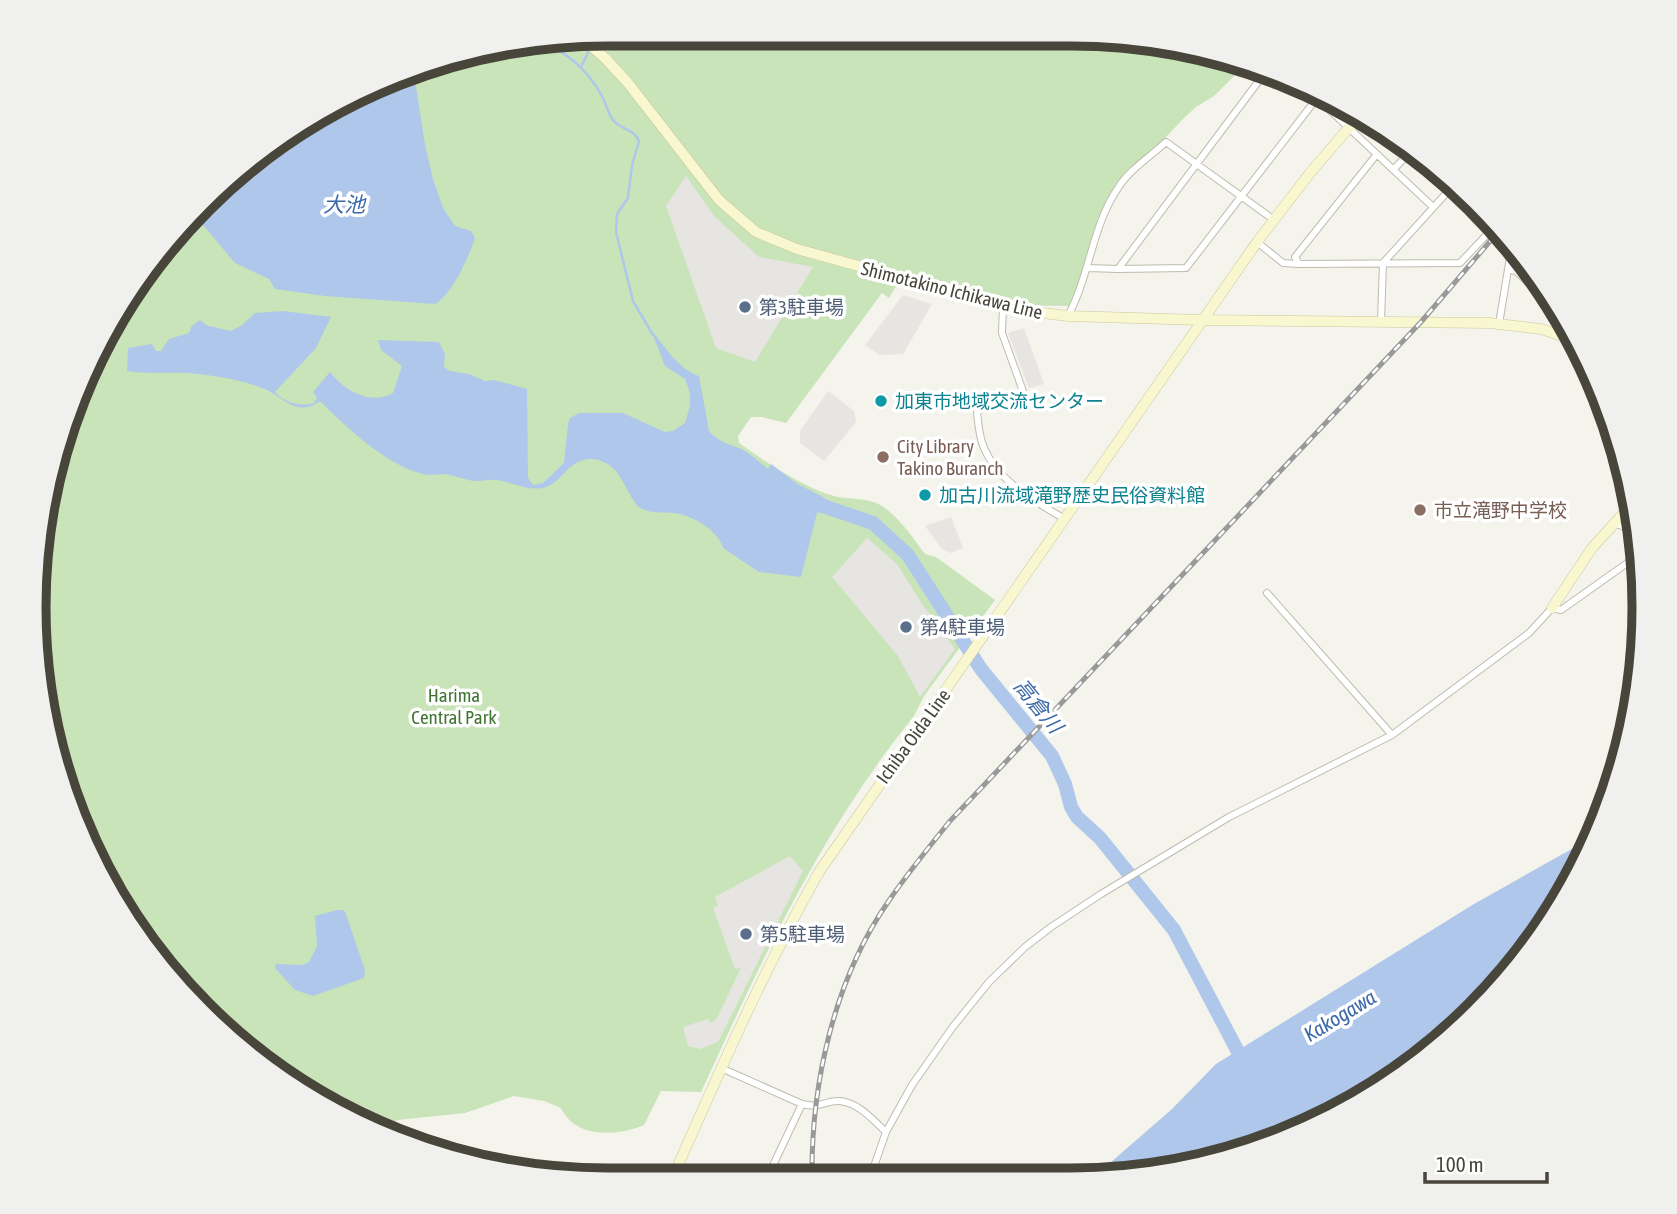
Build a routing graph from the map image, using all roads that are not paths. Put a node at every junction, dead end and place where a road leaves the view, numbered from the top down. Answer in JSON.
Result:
{"nodes":[{"id":1,"x":592,"y":46,"type":"edge"},
{"id":2,"x":1260,"y":79,"type":"edge"},
{"id":3,"x":1314,"y":101,"type":"edge"},
{"id":4,"x":1325,"y":107,"type":"edge"},
{"id":5,"x":1354,"y":123,"type":"edge"},
{"id":6,"x":1348,"y":129,"type":"junction"},
{"id":7,"x":1377,"y":154,"type":"junction"},
{"id":8,"x":1405,"y":157,"type":"edge"},
{"id":9,"x":1195,"y":164,"type":"junction"},
{"id":10,"x":1394,"y":169,"type":"junction"},
{"id":11,"x":1447,"y":192,"type":"edge"},
{"id":12,"x":1241,"y":197,"type":"junction"},
{"id":13,"x":1433,"y":207,"type":"junction"},
{"id":14,"x":1274,"y":220,"type":"junction"},
{"id":15,"x":1488,"y":233,"type":"edge"},
{"id":16,"x":1257,"y":242,"type":"junction"},
{"id":17,"x":1510,"y":259,"type":"edge"},
{"id":18,"x":1383,"y":263,"type":"junction"},
{"id":19,"x":1299,"y":264,"type":"junction"},
{"id":20,"x":1088,"y":268,"type":"junction"},
{"id":21,"x":1118,"y":269,"type":"junction"},
{"id":22,"x":1508,"y":269,"type":"junction"},
{"id":23,"x":1527,"y":281,"type":"edge"},
{"id":24,"x":1003,"y":306,"type":"junction"},
{"id":25,"x":1068,"y":316,"type":"junction"},
{"id":26,"x":1201,"y":320,"type":"junction"},
{"id":27,"x":1381,"y":321,"type":"junction"},
{"id":28,"x":1499,"y":324,"type":"junction"},
{"id":29,"x":1561,"y":336,"type":"edge"},
{"id":30,"x":1624,"y":512,"type":"edge"},
{"id":31,"x":1065,"y":519,"type":"junction"},
{"id":32,"x":1613,"y":523,"type":"junction"},
{"id":33,"x":1626,"y":528,"type":"edge"},
{"id":34,"x":1629,"y":562,"type":"edge"},
{"id":35,"x":1267,"y":593,"type":"dead end"},
{"id":36,"x":1552,"y":608,"type":"junction"},
{"id":37,"x":1392,"y":735,"type":"junction"},
{"id":38,"x":721,"y":1068,"type":"junction"},
{"id":39,"x":802,"y":1104,"type":"junction"},
{"id":40,"x":886,"y":1132,"type":"junction"},
{"id":41,"x":677,"y":1168,"type":"edge"},
{"id":42,"x":772,"y":1168,"type":"edge"},
{"id":43,"x":873,"y":1168,"type":"edge"}],
"edges":[{"from":1,"to":24,"type":"main road","name":"Shimotakino Ichikawa Line"},
{"from":2,"to":9,"type":"street"},
{"from":3,"to":12,"type":"street"},
{"from":4,"to":6,"type":"street"},
{"from":5,"to":6,"type":"main road"},
{"from":6,"to":7,"type":"street"},
{"from":6,"to":14,"type":"main road"},
{"from":7,"to":10,"type":"street"},
{"from":7,"to":19,"type":"street"},
{"from":8,"to":10,"type":"street"},
{"from":9,"to":12,"type":"street"},
{"from":9,"to":20,"type":"street"},
{"from":9,"to":21,"type":"street"},
{"from":10,"to":13,"type":"street"},
{"from":11,"to":13,"type":"street"},
{"from":12,"to":14,"type":"street"},
{"from":12,"to":21,"type":"street"},
{"from":13,"to":18,"type":"street"},
{"from":14,"to":16,"type":"main road"},
{"from":15,"to":18,"type":"street"},
{"from":16,"to":19,"type":"street"},
{"from":16,"to":26,"type":"main road"},
{"from":17,"to":22,"type":"street"},
{"from":18,"to":19,"type":"street"},
{"from":18,"to":27,"type":"street"},
{"from":20,"to":21,"type":"street"},
{"from":20,"to":25,"type":"street"},
{"from":22,"to":23,"type":"street"},
{"from":22,"to":28,"type":"street"},
{"from":24,"to":25,"type":"main road","name":"Shimotakino Ichikawa Line"},
{"from":24,"to":31,"type":"street"},
{"from":25,"to":26,"type":"main road","name":"Shimotakino Ichikawa Line"},
{"from":26,"to":27,"type":"main road","name":"Shimotakino Ichikawa Line"},
{"from":26,"to":31,"type":"main road","name":"Ichiba Oida Line"},
{"from":27,"to":28,"type":"main road","name":"Shimotakino Ichikawa Line"},
{"from":28,"to":29,"type":"main road","name":"Shimotakino Ichikawa Line"},
{"from":30,"to":32,"type":"main road"},
{"from":31,"to":38,"type":"main road","name":"Ichiba Oida Line"},
{"from":32,"to":33,"type":"street"},
{"from":32,"to":36,"type":"main road"},
{"from":34,"to":36,"type":"street"},
{"from":35,"to":37,"type":"street"},
{"from":36,"to":37,"type":"street"},
{"from":37,"to":40,"type":"street"},
{"from":38,"to":39,"type":"street"},
{"from":38,"to":41,"type":"main road","name":"Ichiba Oida Line"},
{"from":39,"to":40,"type":"street"},
{"from":39,"to":42,"type":"street"},
{"from":40,"to":43,"type":"street"}]}
